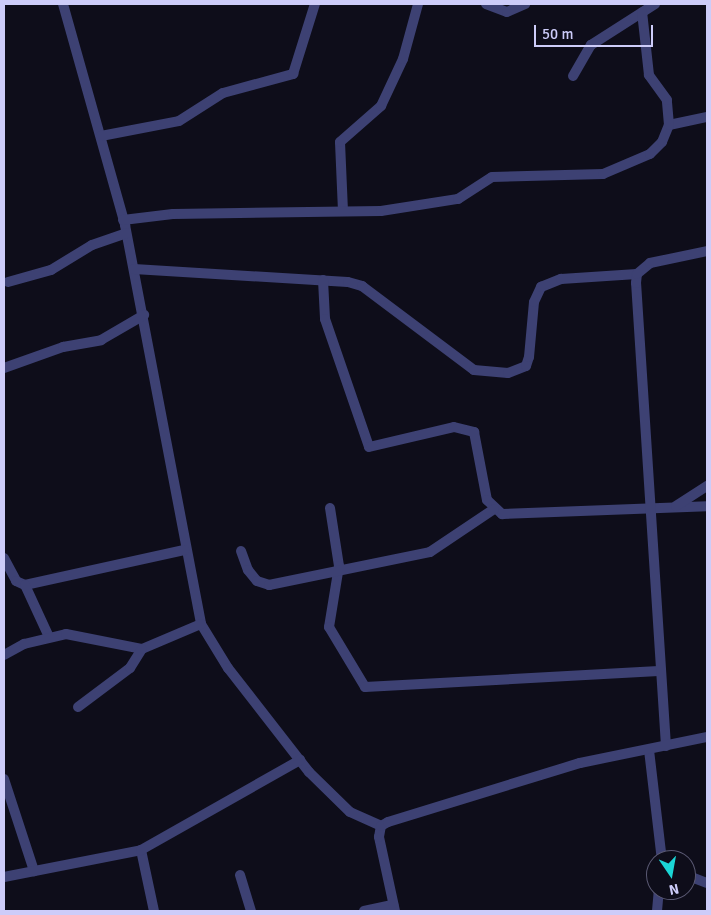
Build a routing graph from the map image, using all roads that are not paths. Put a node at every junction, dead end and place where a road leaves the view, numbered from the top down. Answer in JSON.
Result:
{"nodes":[{"id":1,"x":64,"y":4,"type":"edge"},
{"id":2,"x":315,"y":4,"type":"edge"},
{"id":3,"x":418,"y":4,"type":"edge"},
{"id":4,"x":486,"y":4,"type":"edge"},
{"id":5,"x":525,"y":4,"type":"edge"},
{"id":6,"x":655,"y":4,"type":"edge"},
{"id":7,"x":642,"y":12,"type":"junction"},
{"id":8,"x":573,"y":76,"type":"dead end"},
{"id":9,"x":707,"y":117,"type":"edge"},
{"id":10,"x":669,"y":125,"type":"junction"},
{"id":11,"x":101,"y":136,"type":"junction"},
{"id":12,"x":343,"y":211,"type":"junction"},
{"id":13,"x":123,"y":220,"type":"junction"},
{"id":14,"x":126,"y":233,"type":"junction"},
{"id":15,"x":707,"y":251,"type":"edge"},
{"id":16,"x":134,"y":270,"type":"junction"},
{"id":17,"x":637,"y":274,"type":"junction"},
{"id":18,"x":323,"y":280,"type":"junction"},
{"id":19,"x":8,"y":282,"type":"dead end"},
{"id":20,"x":144,"y":315,"type":"junction"},
{"id":21,"x":4,"y":368,"type":"edge"},
{"id":22,"x":707,"y":486,"type":"edge"},
{"id":23,"x":676,"y":506,"type":"junction"},
{"id":24,"x":707,"y":506,"type":"edge"},
{"id":25,"x":330,"y":508,"type":"dead end"},
{"id":26,"x":494,"y":509,"type":"junction"},
{"id":27,"x":651,"y":510,"type":"junction"},
{"id":28,"x":184,"y":550,"type":"junction"},
{"id":29,"x":241,"y":551,"type":"dead end"},
{"id":30,"x":4,"y":558,"type":"edge"},
{"id":31,"x":338,"y":572,"type":"junction"},
{"id":32,"x":24,"y":585,"type":"junction"},
{"id":33,"x":201,"y":624,"type":"junction"},
{"id":34,"x":49,"y":637,"type":"junction"},
{"id":35,"x":142,"y":649,"type":"junction"},
{"id":36,"x":4,"y":655,"type":"edge"},
{"id":37,"x":659,"y":670,"type":"junction"},
{"id":38,"x":78,"y":706,"type":"dead end"},
{"id":39,"x":707,"y":737,"type":"edge"},
{"id":40,"x":666,"y":746,"type":"junction"},
{"id":41,"x":649,"y":750,"type":"junction"},
{"id":42,"x":300,"y":760,"type":"junction"},
{"id":43,"x":4,"y":779,"type":"edge"},
{"id":44,"x":381,"y":826,"type":"junction"},
{"id":45,"x":141,"y":850,"type":"junction"},
{"id":46,"x":661,"y":850,"type":"edge"},
{"id":47,"x":34,"y":871,"type":"junction"},
{"id":48,"x":240,"y":875,"type":"dead end"},
{"id":49,"x":4,"y":877,"type":"edge"},
{"id":50,"x":394,"y":908,"type":"edge"},
{"id":51,"x":154,"y":911,"type":"edge"},
{"id":52,"x":251,"y":911,"type":"edge"},
{"id":53,"x":364,"y":911,"type":"edge"}],
"edges":[{"from":1,"to":11,"type":"street"},
{"from":2,"to":11,"type":"street"},
{"from":3,"to":12,"type":"street"},
{"from":4,"to":5,"type":"street"},
{"from":6,"to":7,"type":"street"},
{"from":7,"to":8,"type":"street"},
{"from":7,"to":10,"type":"street"},
{"from":9,"to":10,"type":"street"},
{"from":10,"to":12,"type":"street"},
{"from":11,"to":13,"type":"street"},
{"from":12,"to":13,"type":"street"},
{"from":13,"to":14,"type":"street"},
{"from":14,"to":16,"type":"street"},
{"from":14,"to":19,"type":"street"},
{"from":15,"to":17,"type":"street"},
{"from":16,"to":18,"type":"street"},
{"from":16,"to":20,"type":"street"},
{"from":17,"to":18,"type":"street"},
{"from":17,"to":27,"type":"street"},
{"from":18,"to":26,"type":"street"},
{"from":20,"to":21,"type":"street"},
{"from":20,"to":28,"type":"street"},
{"from":22,"to":23,"type":"street"},
{"from":23,"to":24,"type":"street"},
{"from":23,"to":27,"type":"street"},
{"from":25,"to":31,"type":"street"},
{"from":26,"to":27,"type":"street"},
{"from":26,"to":31,"type":"street"},
{"from":27,"to":37,"type":"street"},
{"from":28,"to":32,"type":"street"},
{"from":28,"to":33,"type":"street"},
{"from":29,"to":31,"type":"street"},
{"from":30,"to":32,"type":"street"},
{"from":31,"to":37,"type":"street"},
{"from":32,"to":34,"type":"street"},
{"from":33,"to":35,"type":"street"},
{"from":33,"to":42,"type":"street"},
{"from":34,"to":35,"type":"street"},
{"from":34,"to":36,"type":"street"},
{"from":35,"to":38,"type":"street"},
{"from":37,"to":40,"type":"street"},
{"from":39,"to":40,"type":"street"},
{"from":40,"to":41,"type":"street"},
{"from":41,"to":44,"type":"street"},
{"from":41,"to":46,"type":"street"},
{"from":42,"to":44,"type":"street"},
{"from":42,"to":45,"type":"street"},
{"from":43,"to":47,"type":"street"},
{"from":44,"to":50,"type":"street"},
{"from":45,"to":47,"type":"street"},
{"from":45,"to":51,"type":"street"},
{"from":47,"to":49,"type":"street"},
{"from":48,"to":52,"type":"street"},
{"from":50,"to":53,"type":"street"}]}
